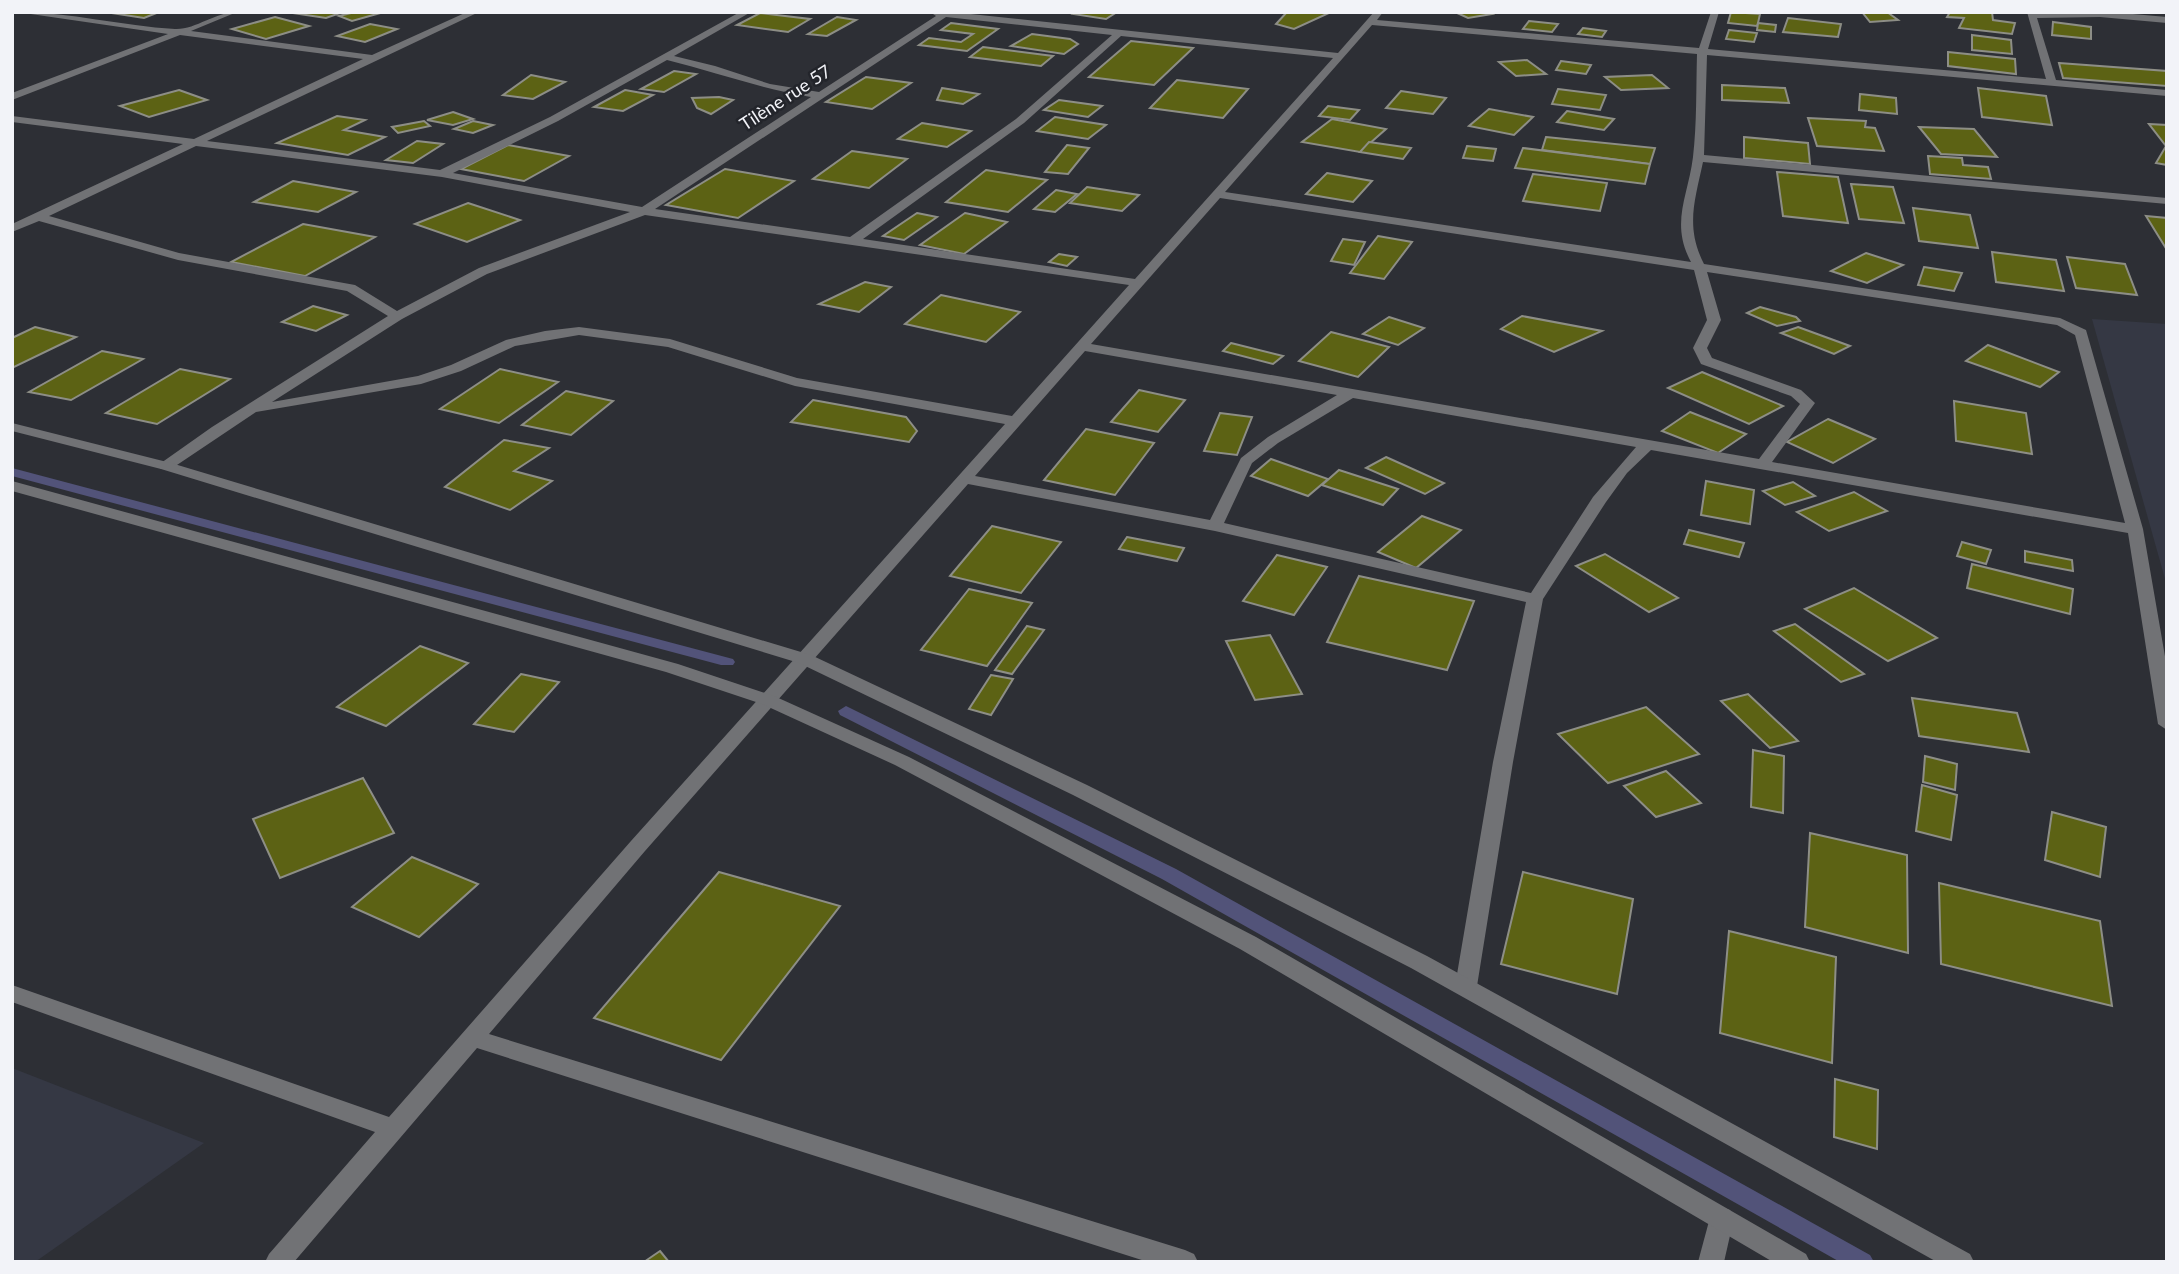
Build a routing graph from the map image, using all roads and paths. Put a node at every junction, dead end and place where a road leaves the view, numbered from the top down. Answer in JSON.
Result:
{"nodes":[{"id":1,"x":20,"y":12,"type":"edge"},
{"id":2,"x":233,"y":12,"type":"edge"},
{"id":3,"x":475,"y":12,"type":"edge"},
{"id":4,"x":747,"y":12,"type":"edge"},
{"id":5,"x":931,"y":12,"type":"edge"},
{"id":6,"x":1715,"y":12,"type":"edge"},
{"id":7,"x":2031,"y":13,"type":"edge"},
{"id":8,"x":945,"y":14,"type":"edge"},
{"id":9,"x":1375,"y":17,"type":"edge"},
{"id":10,"x":2167,"y":20,"type":"edge"},
{"id":11,"x":1120,"y":32,"type":"junction"},
{"id":12,"x":180,"y":33,"type":"junction"},
{"id":13,"x":1702,"y":53,"type":"junction"},
{"id":14,"x":1341,"y":56,"type":"junction"},
{"id":15,"x":664,"y":57,"type":"junction"},
{"id":16,"x":374,"y":58,"type":"junction"},
{"id":17,"x":2052,"y":82,"type":"junction"},
{"id":18,"x":2167,"y":93,"type":"edge"},
{"id":19,"x":818,"y":95,"type":"junction"},
{"id":20,"x":12,"y":97,"type":"edge"},
{"id":21,"x":12,"y":119,"type":"edge"},
{"id":22,"x":191,"y":143,"type":"junction"},
{"id":23,"x":1698,"y":158,"type":"junction"},
{"id":24,"x":442,"y":174,"type":"junction"},
{"id":25,"x":1217,"y":194,"type":"junction"},
{"id":26,"x":2167,"y":201,"type":"edge"},
{"id":27,"x":644,"y":211,"type":"junction"},
{"id":28,"x":39,"y":217,"type":"junction"},
{"id":29,"x":12,"y":229,"type":"edge"},
{"id":30,"x":852,"y":242,"type":"junction"},
{"id":31,"x":1700,"y":268,"type":"junction"},
{"id":32,"x":1138,"y":283,"type":"junction"},
{"id":33,"x":397,"y":316,"type":"junction"},
{"id":34,"x":1084,"y":347,"type":"junction"},
{"id":35,"x":1349,"y":394,"type":"junction"},
{"id":36,"x":250,"y":410,"type":"junction"},
{"id":37,"x":1014,"y":421,"type":"junction"},
{"id":38,"x":12,"y":427,"type":"edge"},
{"id":39,"x":1647,"y":445,"type":"junction"},
{"id":40,"x":1762,"y":465,"type":"junction"},
{"id":41,"x":166,"y":466,"type":"junction"},
{"id":42,"x":967,"y":479,"type":"junction"},
{"id":43,"x":12,"y":486,"type":"edge"},
{"id":44,"x":1215,"y":526,"type":"junction"},
{"id":45,"x":2134,"y":529,"type":"junction"},
{"id":46,"x":1535,"y":599,"type":"junction"},
{"id":47,"x":805,"y":659,"type":"junction"},
{"id":48,"x":2162,"y":676,"type":"edge"},
{"id":49,"x":768,"y":700,"type":"junction"},
{"id":50,"x":2167,"y":724,"type":"edge"},
{"id":51,"x":1466,"y":986,"type":"junction"},
{"id":52,"x":12,"y":993,"type":"edge"},
{"id":53,"x":474,"y":1038,"type":"junction"},
{"id":54,"x":394,"y":1129,"type":"junction"},
{"id":55,"x":1721,"y":1218,"type":"junction"},
{"id":56,"x":278,"y":1262,"type":"edge"},
{"id":57,"x":1185,"y":1262,"type":"edge"},
{"id":58,"x":1711,"y":1262,"type":"edge"},
{"id":59,"x":1797,"y":1262,"type":"edge"},
{"id":60,"x":1961,"y":1262,"type":"edge"}],
"edges":[{"from":1,"to":12,"type":"street"},
{"from":2,"to":12,"type":"street"},
{"from":3,"to":16,"type":"street"},
{"from":4,"to":15,"type":"street"},
{"from":5,"to":8,"type":"street"},
{"from":6,"to":13,"type":"street"},
{"from":7,"to":10,"type":"street"},
{"from":7,"to":17,"type":"street"},
{"from":8,"to":11,"type":"street"},
{"from":8,"to":19,"type":"street","name":"Tilène rue 57"},
{"from":9,"to":13,"type":"street"},
{"from":9,"to":14,"type":"street"},
{"from":11,"to":14,"type":"street"},
{"from":11,"to":30,"type":"street"},
{"from":12,"to":16,"type":"street"},
{"from":12,"to":20,"type":"street"},
{"from":13,"to":17,"type":"street"},
{"from":13,"to":23,"type":"street"},
{"from":14,"to":25,"type":"street"},
{"from":15,"to":19,"type":"street"},
{"from":15,"to":24,"type":"street"},
{"from":16,"to":22,"type":"street"},
{"from":17,"to":18,"type":"street"},
{"from":19,"to":27,"type":"street","name":"Tilène rue 57"},
{"from":21,"to":22,"type":"street"},
{"from":22,"to":24,"type":"street"},
{"from":22,"to":28,"type":"street"},
{"from":23,"to":26,"type":"street"},
{"from":23,"to":31,"type":"street"},
{"from":24,"to":27,"type":"street"},
{"from":25,"to":31,"type":"street"},
{"from":25,"to":32,"type":"street"},
{"from":27,"to":30,"type":"street"},
{"from":27,"to":33,"type":"street","name":"Tilène rue 57"},
{"from":28,"to":29,"type":"street"},
{"from":28,"to":33,"type":"street"},
{"from":30,"to":32,"type":"street"},
{"from":31,"to":40,"type":"street"},
{"from":31,"to":45,"type":"street"},
{"from":32,"to":34,"type":"street"},
{"from":33,"to":36,"type":"street","name":"Tilène rue 57"},
{"from":34,"to":35,"type":"street"},
{"from":34,"to":37,"type":"street"},
{"from":35,"to":39,"type":"street"},
{"from":35,"to":44,"type":"street"},
{"from":36,"to":37,"type":"street"},
{"from":36,"to":41,"type":"street","name":"Tilène rue 57"},
{"from":37,"to":42,"type":"street"},
{"from":38,"to":41,"type":"street"},
{"from":39,"to":40,"type":"street"},
{"from":39,"to":46,"type":"street"},
{"from":40,"to":45,"type":"street"},
{"from":41,"to":47,"type":"street"},
{"from":42,"to":44,"type":"street"},
{"from":42,"to":47,"type":"street"},
{"from":43,"to":49,"type":"street"},
{"from":44,"to":46,"type":"street"},
{"from":45,"to":48,"type":"street"},
{"from":46,"to":51,"type":"street"},
{"from":47,"to":49,"type":"street"},
{"from":47,"to":51,"type":"street"},
{"from":48,"to":50,"type":"street"},
{"from":49,"to":53,"type":"street"},
{"from":49,"to":55,"type":"street"},
{"from":51,"to":60,"type":"street"},
{"from":52,"to":54,"type":"street"},
{"from":53,"to":54,"type":"street"},
{"from":53,"to":57,"type":"street"},
{"from":54,"to":56,"type":"street"},
{"from":55,"to":58,"type":"street"},
{"from":55,"to":59,"type":"street"}]}
